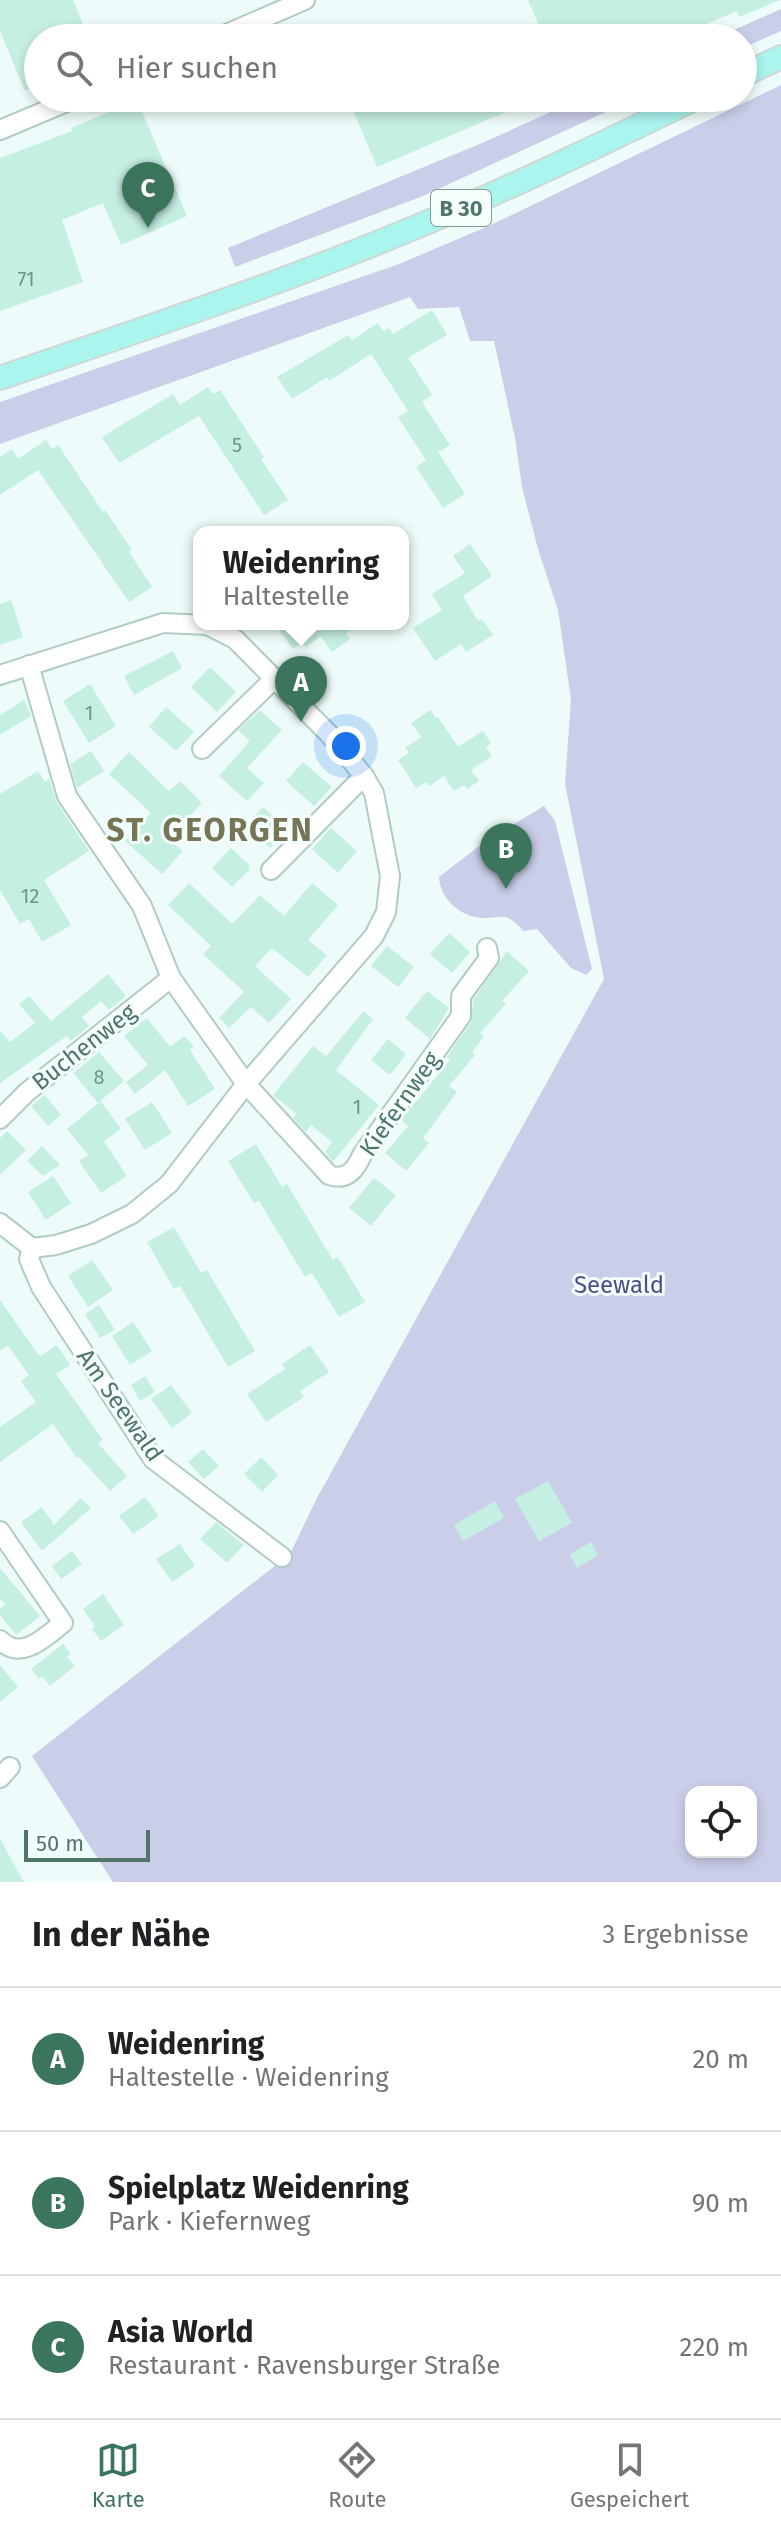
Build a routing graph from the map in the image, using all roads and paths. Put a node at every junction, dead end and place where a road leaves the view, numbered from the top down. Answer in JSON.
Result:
{"nodes":[{"id":1,"x":305,"y":0,"type":"edge"},
{"id":2,"x":249,"y":24,"type":"edge"},
{"id":3,"x":781,"y":57,"type":"edge"},
{"id":4,"x":757,"y":68,"type":"edge"},
{"id":5,"x":43,"y":112,"type":"edge"},
{"id":6,"x":666,"y":112,"type":"edge"},
{"id":7,"x":0,"y":130,"type":"edge"},
{"id":8,"x":0,"y":378,"type":"edge"},
{"id":9,"x":193,"y":624,"type":"edge"},
{"id":10,"x":217,"y":630,"type":"edge"},
{"id":11,"x":29,"y":665,"type":"junction"},
{"id":12,"x":0,"y":675,"type":"edge"},
{"id":13,"x":275,"y":678,"type":"junction"},
{"id":14,"x":202,"y":749,"type":"dead end"},
{"id":15,"x":364,"y":776,"type":"junction"},
{"id":16,"x":271,"y":870,"type":"dead end"},
{"id":17,"x":487,"y":948,"type":"dead end"},
{"id":18,"x":171,"y":978,"type":"junction"},
{"id":19,"x":246,"y":1084,"type":"junction"},
{"id":20,"x":0,"y":1119,"type":"edge"},
{"id":21,"x":0,"y":1223,"type":"edge"},
{"id":22,"x":32,"y":1248,"type":"junction"},
{"id":23,"x":0,"y":1531,"type":"edge"},
{"id":24,"x":282,"y":1557,"type":"dead end"},
{"id":25,"x":0,"y":1640,"type":"edge"}],
"edges":[{"from":1,"to":2,"type":"street"},
{"from":3,"to":4,"type":"main road"},
{"from":5,"to":7,"type":"street"},
{"from":6,"to":8,"type":"main road","number":"B 30"},
{"from":9,"to":11,"type":"street"},
{"from":10,"to":13,"type":"street"},
{"from":11,"to":12,"type":"street"},
{"from":11,"to":18,"type":"street"},
{"from":13,"to":14,"type":"street"},
{"from":13,"to":15,"type":"street"},
{"from":15,"to":16,"type":"street"},
{"from":15,"to":19,"type":"street"},
{"from":17,"to":19,"type":"street","name":"Kiefernweg"},
{"from":18,"to":19,"type":"street"},
{"from":18,"to":20,"type":"street","name":"Buchenweg"},
{"from":19,"to":22,"type":"street"},
{"from":21,"to":22,"type":"street"},
{"from":22,"to":24,"type":"street","name":"Am Seewald"},
{"from":23,"to":25,"type":"street"}]}
